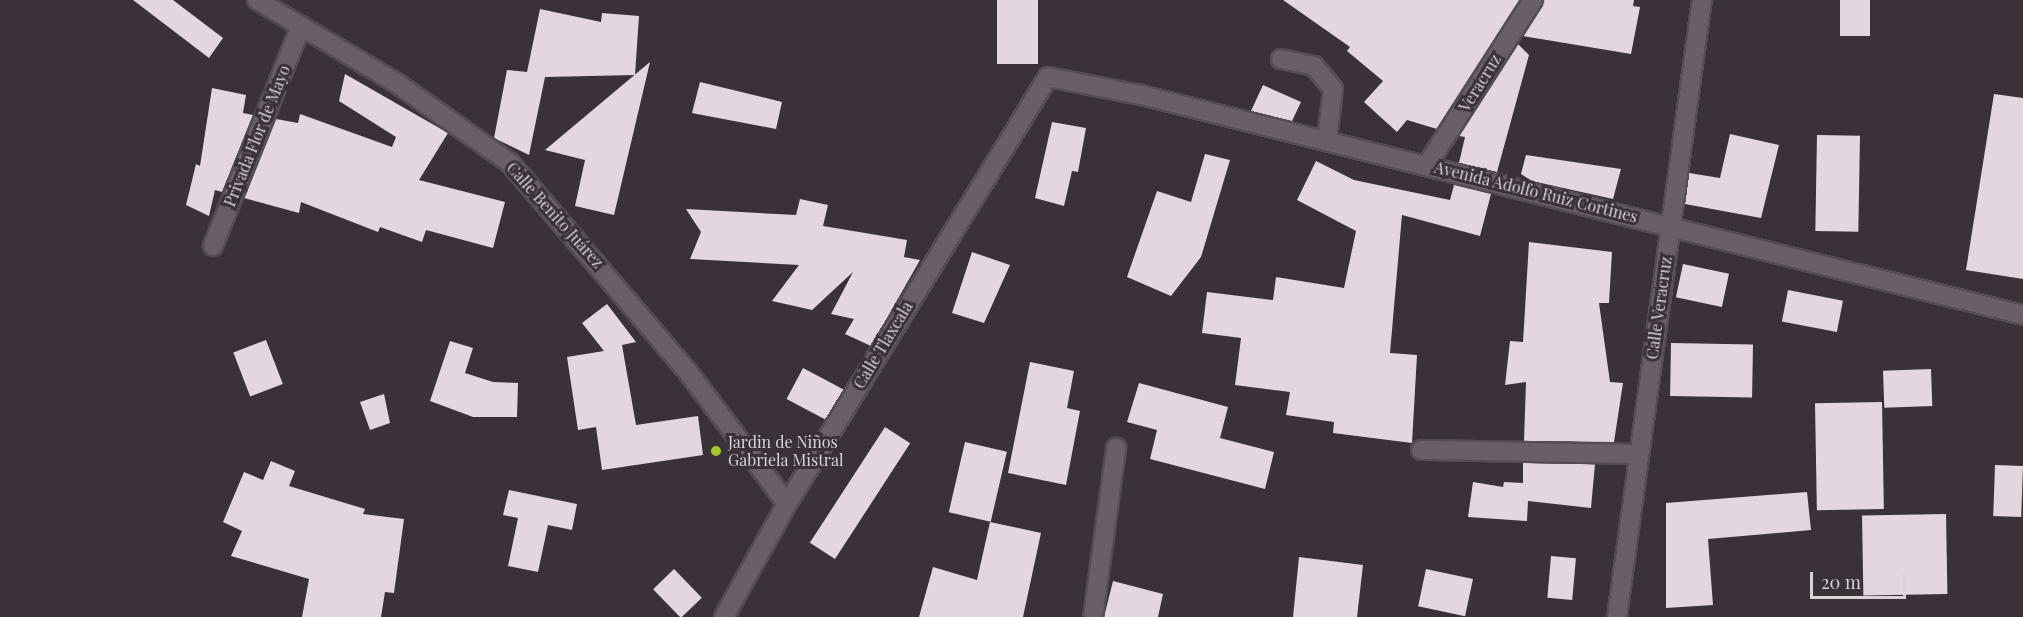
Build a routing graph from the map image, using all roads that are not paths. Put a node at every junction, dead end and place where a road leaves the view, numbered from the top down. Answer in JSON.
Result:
{"nodes":[{"id":1,"x":256,"y":0,"type":"edge"},
{"id":2,"x":1533,"y":0,"type":"edge"},
{"id":3,"x":1702,"y":0,"type":"edge"},
{"id":4,"x":301,"y":26,"type":"junction"},
{"id":5,"x":1281,"y":59,"type":"dead end"},
{"id":6,"x":1048,"y":77,"type":"joint"},
{"id":7,"x":1328,"y":141,"type":"junction"},
{"id":8,"x":1428,"y":165,"type":"junction"},
{"id":9,"x":1671,"y":226,"type":"junction"},
{"id":10,"x":213,"y":246,"type":"dead end"},
{"id":11,"x":2023,"y":315,"type":"edge"},
{"id":12,"x":1116,"y":448,"type":"dead end"},
{"id":13,"x":1421,"y":450,"type":"dead end"},
{"id":14,"x":1639,"y":454,"type":"junction"},
{"id":15,"x":786,"y":504,"type":"junction"},
{"id":16,"x":724,"y":617,"type":"edge"},
{"id":17,"x":1093,"y":617,"type":"edge"},
{"id":18,"x":1617,"y":617,"type":"edge"}],
"edges":[{"from":1,"to":4,"type":"street","name":"Calle Benito Juárez"},
{"from":2,"to":8,"type":"street","name":"Veracruz"},
{"from":3,"to":9,"type":"street","name":"Calle Veracruz"},
{"from":4,"to":10,"type":"street","name":"Privada Flor de Mayo"},
{"from":4,"to":15,"type":"street","name":"Calle Benito Juárez"},
{"from":5,"to":7,"type":"street"},
{"from":6,"to":7,"type":"street","name":"Avenida Adolfo Ruiz Cortines"},
{"from":6,"to":15,"type":"street","name":"Calle Tlaxcala"},
{"from":7,"to":8,"type":"street","name":"Avenida Adolfo Ruiz Cortines"},
{"from":8,"to":9,"type":"street","name":"Avenida Adolfo Ruiz Cortines"},
{"from":9,"to":11,"type":"street","name":"Avenida Adolfo Ruiz Cortines"},
{"from":9,"to":14,"type":"street","name":"Calle Veracruz"},
{"from":12,"to":17,"type":"street"},
{"from":13,"to":14,"type":"street"},
{"from":14,"to":18,"type":"street","name":"Calle Veracruz"},
{"from":15,"to":16,"type":"street","name":"Calle Tlaxcala"}]}
